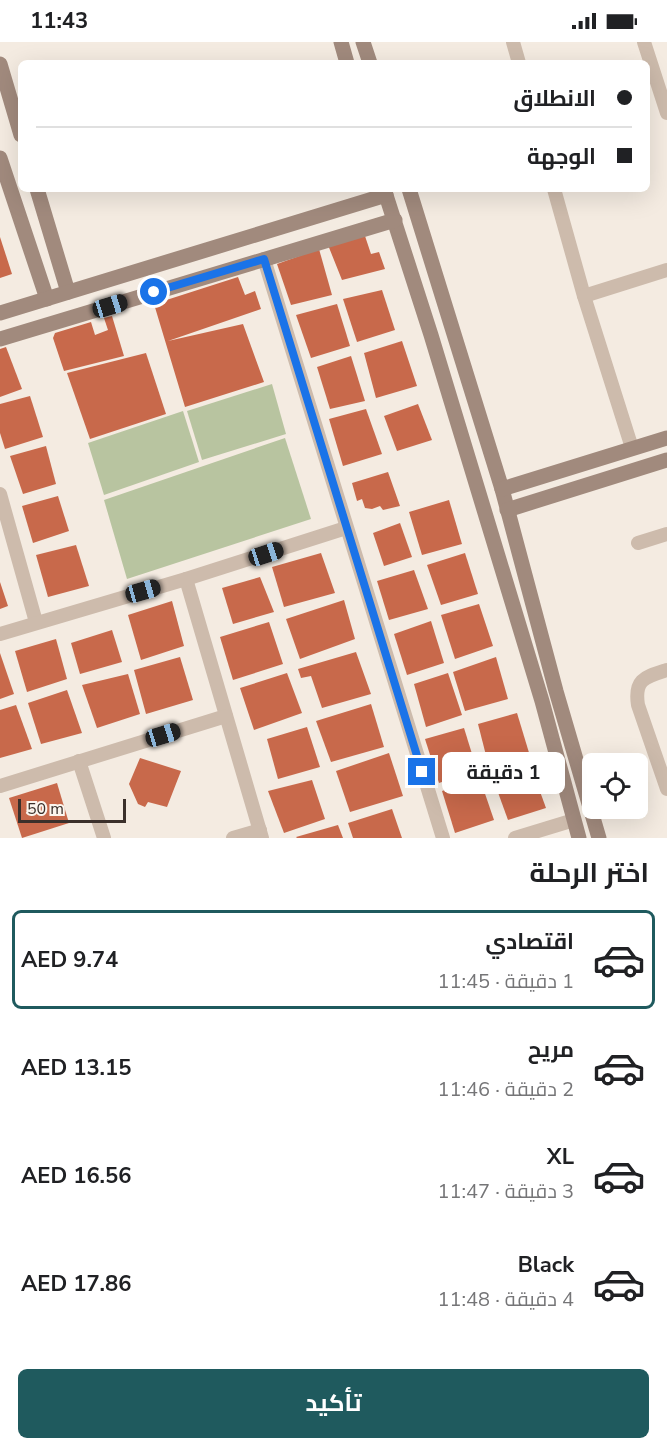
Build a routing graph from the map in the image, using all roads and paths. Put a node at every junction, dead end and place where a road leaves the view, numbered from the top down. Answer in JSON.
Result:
{"nodes":[{"id":1,"x":341,"y":42,"type":"edge"},
{"id":2,"x":363,"y":42,"type":"edge"},
{"id":3,"x":513,"y":42,"type":"edge"},
{"id":4,"x":644,"y":42,"type":"edge"},
{"id":5,"x":346,"y":60,"type":"edge"},
{"id":6,"x":369,"y":60,"type":"edge"},
{"id":7,"x":518,"y":60,"type":"edge"},
{"id":8,"x":650,"y":60,"type":"edge"},
{"id":9,"x":650,"y":61,"type":"edge"},
{"id":10,"x":0,"y":64,"type":"edge"},
{"id":11,"x":667,"y":113,"type":"edge"},
{"id":12,"x":18,"y":125,"type":"edge"},
{"id":13,"x":0,"y":158,"type":"edge"},
{"id":14,"x":38,"y":192,"type":"edge"},
{"id":15,"x":385,"y":192,"type":"edge"},
{"id":16,"x":410,"y":192,"type":"edge"},
{"id":17,"x":555,"y":192,"type":"edge"},
{"id":18,"x":395,"y":220,"type":"junction"},
{"id":19,"x":264,"y":259,"type":"junction"},
{"id":20,"x":667,"y":270,"type":"edge"},
{"id":21,"x":68,"y":292,"type":"junction"},
{"id":22,"x":584,"y":296,"type":"junction"},
{"id":23,"x":47,"y":299,"type":"junction"},
{"id":24,"x":0,"y":313,"type":"edge"},
{"id":25,"x":452,"y":329,"type":"junction"},
{"id":26,"x":431,"y":335,"type":"junction"},
{"id":27,"x":0,"y":339,"type":"edge"},
{"id":28,"x":667,"y":438,"type":"edge"},
{"id":29,"x":632,"y":448,"type":"junction"},
{"id":30,"x":667,"y":460,"type":"edge"},
{"id":31,"x":501,"y":489,"type":"junction"},
{"id":32,"x":0,"y":494,"type":"edge"},
{"id":33,"x":507,"y":510,"type":"junction"},
{"id":34,"x":346,"y":528,"type":"junction"},
{"id":35,"x":667,"y":534,"type":"edge"},
{"id":36,"x":638,"y":543,"type":"dead end"},
{"id":37,"x":186,"y":579,"type":"junction"},
{"id":38,"x":36,"y":622,"type":"junction"},
{"id":39,"x":0,"y":634,"type":"edge"},
{"id":40,"x":667,"y":670,"type":"edge"},
{"id":41,"x":556,"y":691,"type":"junction"},
{"id":42,"x":542,"y":701,"type":"junction"},
{"id":43,"x":226,"y":716,"type":"junction"},
{"id":44,"x":79,"y":760,"type":"junction"},
{"id":45,"x":0,"y":786,"type":"edge"},
{"id":46,"x":667,"y":789,"type":"edge"},
{"id":47,"x":574,"y":820,"type":"junction"},
{"id":48,"x":261,"y":834,"type":"edge"},
{"id":49,"x":104,"y":838,"type":"edge"},
{"id":50,"x":233,"y":838,"type":"edge"},
{"id":51,"x":442,"y":838,"type":"edge"},
{"id":52,"x":515,"y":838,"type":"edge"},
{"id":53,"x":579,"y":838,"type":"edge"},
{"id":54,"x":599,"y":838,"type":"edge"}],
"edges":[{"from":1,"to":5,"type":"street"},
{"from":2,"to":6,"type":"street"},
{"from":3,"to":7,"type":"street"},
{"from":4,"to":8,"type":"street"},
{"from":9,"to":11,"type":"street"},
{"from":10,"to":12,"type":"street"},
{"from":13,"to":23,"type":"street"},
{"from":14,"to":21,"type":"street"},
{"from":15,"to":18,"type":"street"},
{"from":15,"to":21,"type":"street"},
{"from":16,"to":25,"type":"street"},
{"from":17,"to":22,"type":"street"},
{"from":18,"to":19,"type":"street"},
{"from":18,"to":26,"type":"street"},
{"from":19,"to":27,"type":"street"},
{"from":19,"to":34,"type":"street"},
{"from":20,"to":22,"type":"street"},
{"from":21,"to":23,"type":"street"},
{"from":22,"to":29,"type":"street"},
{"from":23,"to":24,"type":"street"},
{"from":25,"to":26,"type":"street"},
{"from":25,"to":31,"type":"street"},
{"from":26,"to":42,"type":"street"},
{"from":28,"to":29,"type":"street"},
{"from":29,"to":31,"type":"street"},
{"from":30,"to":33,"type":"street"},
{"from":31,"to":33,"type":"street"},
{"from":32,"to":38,"type":"street"},
{"from":33,"to":41,"type":"street"},
{"from":34,"to":37,"type":"street"},
{"from":34,"to":51,"type":"street"},
{"from":35,"to":36,"type":"street"},
{"from":37,"to":38,"type":"street"},
{"from":37,"to":43,"type":"street"},
{"from":38,"to":39,"type":"street"},
{"from":40,"to":46,"type":"street"},
{"from":41,"to":42,"type":"street"},
{"from":41,"to":54,"type":"street"},
{"from":42,"to":47,"type":"street"},
{"from":43,"to":44,"type":"street"},
{"from":43,"to":48,"type":"street"},
{"from":44,"to":45,"type":"street"},
{"from":44,"to":49,"type":"street"},
{"from":47,"to":52,"type":"street"},
{"from":47,"to":53,"type":"street"},
{"from":48,"to":50,"type":"street"}]}
